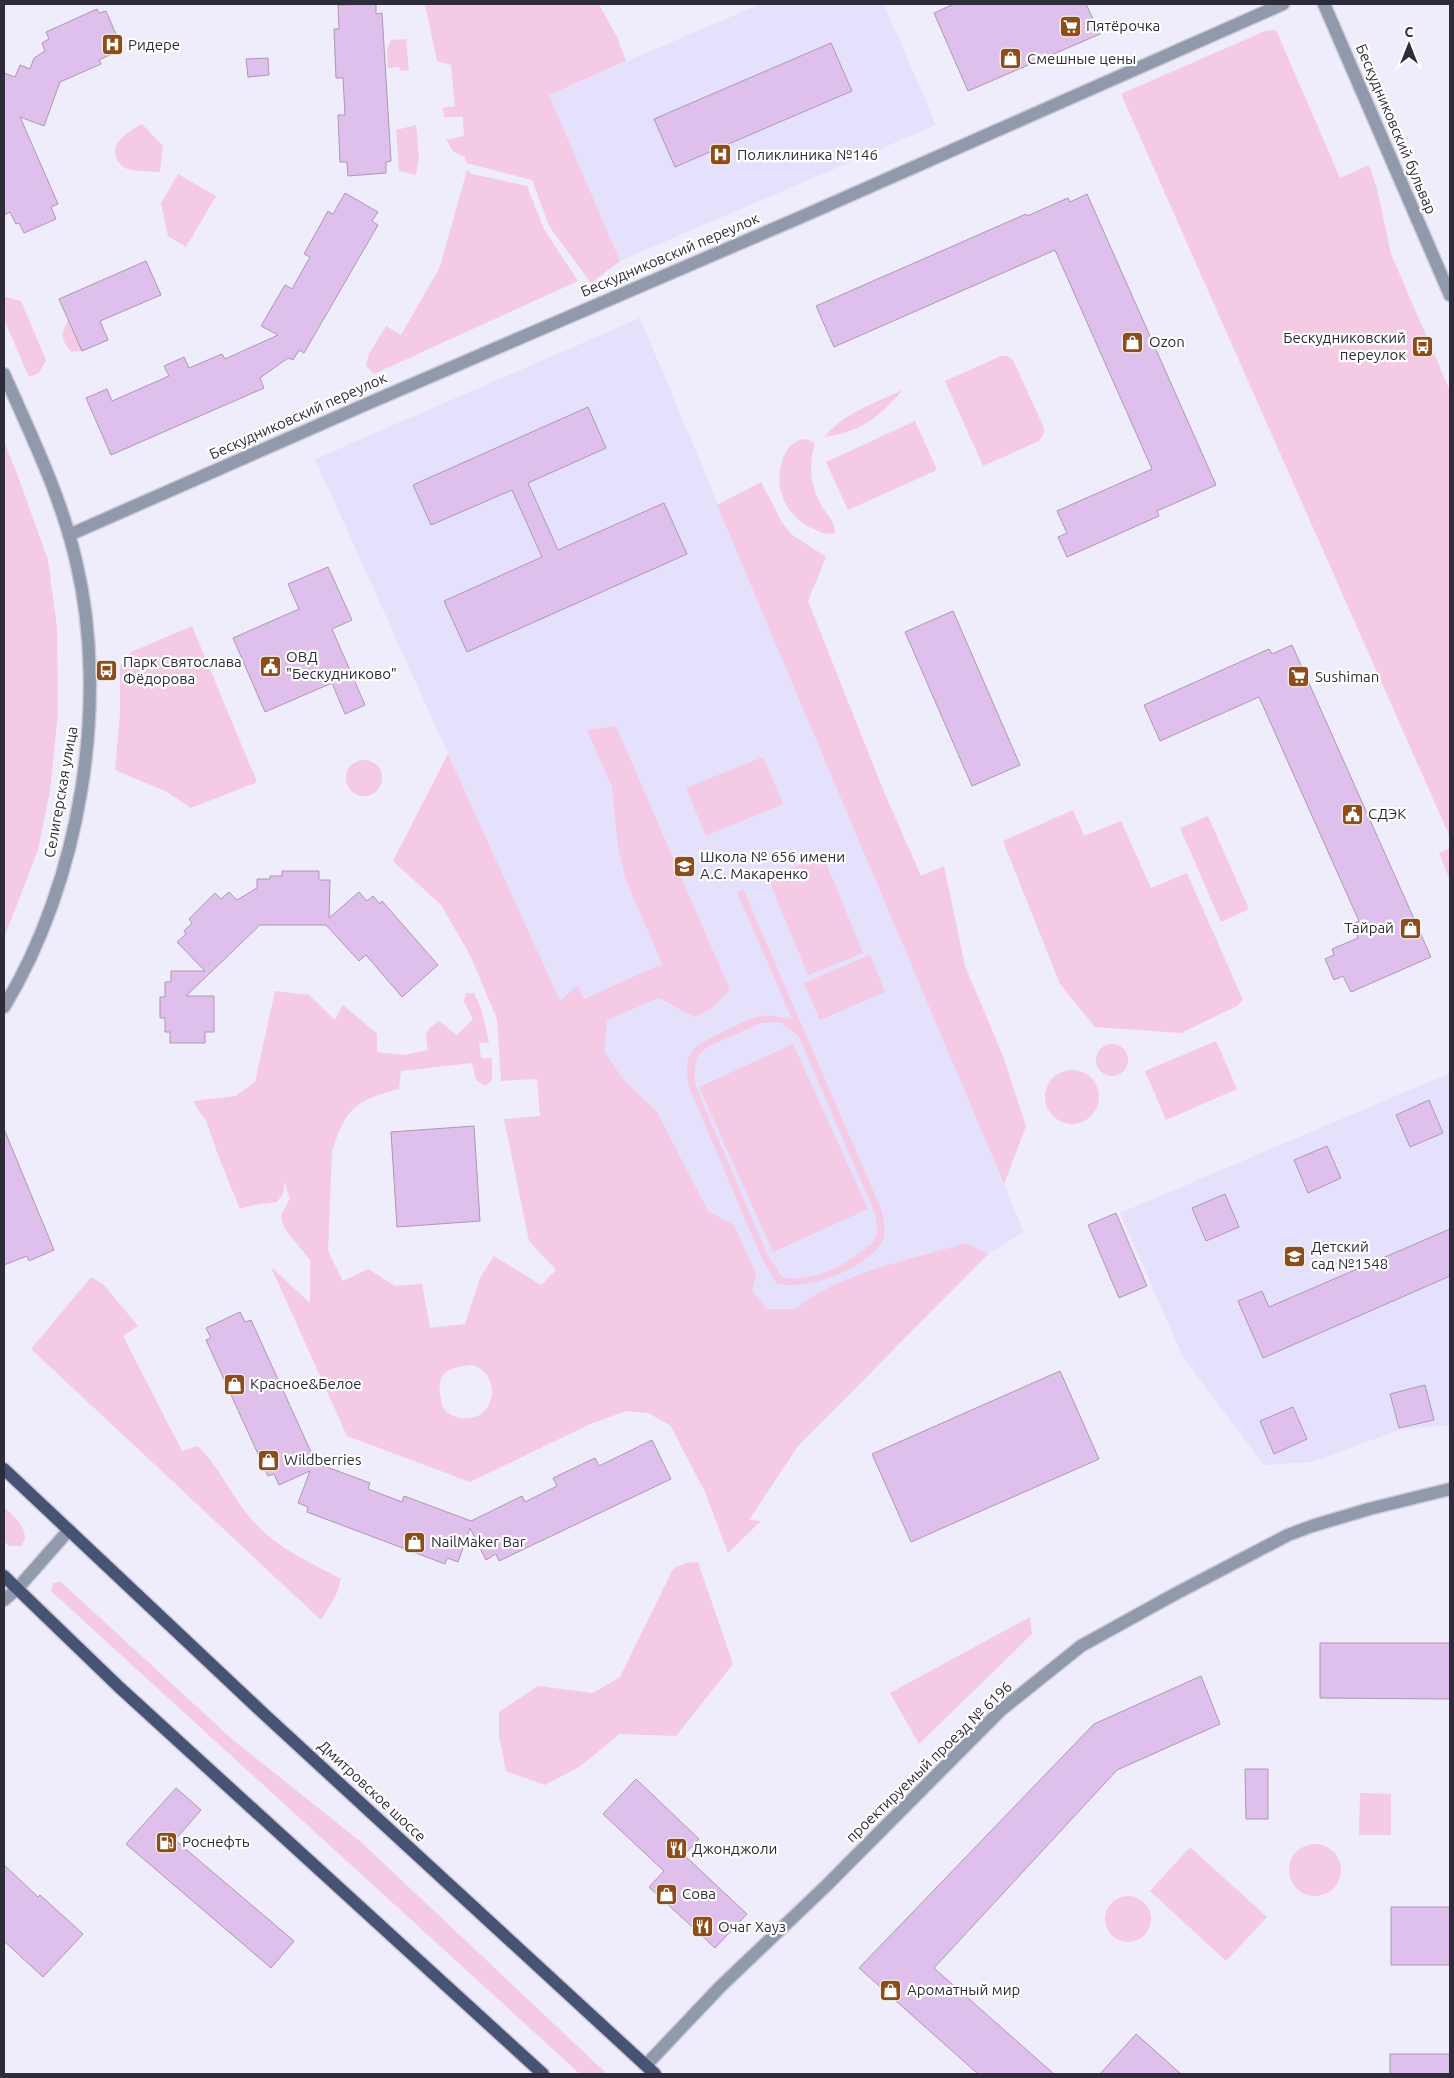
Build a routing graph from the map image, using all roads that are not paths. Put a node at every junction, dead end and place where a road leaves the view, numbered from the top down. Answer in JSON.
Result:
{"nodes":[{"id":1,"x":1283,"y":4,"type":"edge"},
{"id":2,"x":1324,"y":4,"type":"edge"},
{"id":3,"x":1450,"y":295,"type":"edge"},
{"id":4,"x":4,"y":374,"type":"edge"},
{"id":5,"x":69,"y":535,"type":"junction"},
{"id":6,"x":4,"y":1007,"type":"edge"},
{"id":7,"x":4,"y":1469,"type":"edge"},
{"id":8,"x":1450,"y":1489,"type":"edge"},
{"id":9,"x":69,"y":1530,"type":"junction"},
{"id":10,"x":4,"y":1576,"type":"edge"},
{"id":11,"x":17,"y":1588,"type":"junction"},
{"id":12,"x":4,"y":1600,"type":"edge"},
{"id":13,"x":646,"y":2065,"type":"junction"},
{"id":14,"x":543,"y":2074,"type":"edge"},
{"id":15,"x":656,"y":2074,"type":"edge"}],
"edges":[{"from":1,"to":5,"type":"street","name":"Бескудниковский переулок"},
{"from":2,"to":3,"type":"street","name":"Бескудниковский бульвар"},
{"from":4,"to":5,"type":"street","name":"Селигерская улица"},
{"from":5,"to":6,"type":"street","name":"Селигерская улица"},
{"from":7,"to":9,"type":"main road","name":"Дмитровское шоссе"},
{"from":8,"to":13,"type":"street","name":"проектируемый проезд № 6196"},
{"from":9,"to":11,"type":"street"},
{"from":9,"to":13,"type":"main road","name":"Дмитровское шоссе"},
{"from":10,"to":11,"type":"main road"},
{"from":11,"to":12,"type":"street"},
{"from":11,"to":14,"type":"main road"},
{"from":13,"to":15,"type":"main road","name":"Дмитровское шоссе"}]}
